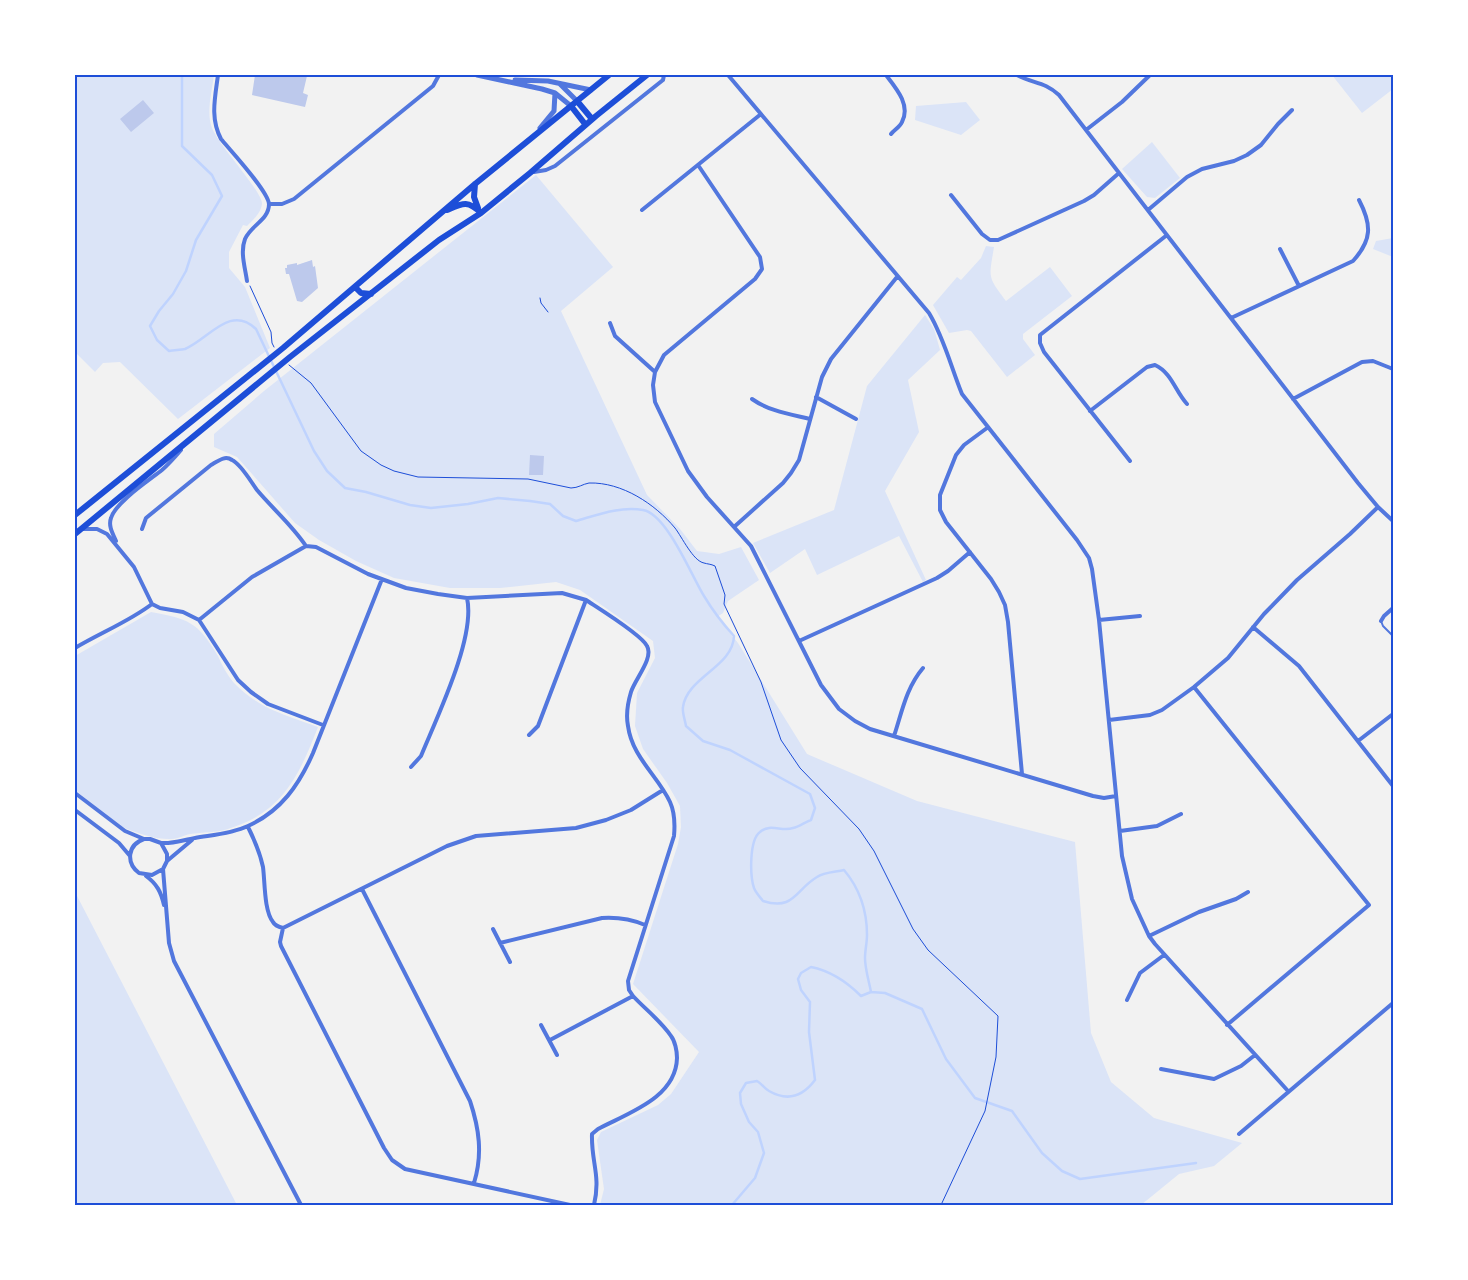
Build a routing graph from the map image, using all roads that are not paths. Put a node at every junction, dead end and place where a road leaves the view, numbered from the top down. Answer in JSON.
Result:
{"nodes":[{"id":1,"x":218,"y":75,"type":"edge"},
{"id":2,"x":439,"y":75,"type":"edge"},
{"id":3,"x":477,"y":75,"type":"edge"},
{"id":4,"x":609,"y":75,"type":"edge"},
{"id":5,"x":647,"y":75,"type":"edge"},
{"id":6,"x":664,"y":75,"type":"edge"},
{"id":7,"x":728,"y":75,"type":"edge"},
{"id":8,"x":886,"y":75,"type":"edge"},
{"id":9,"x":1017,"y":75,"type":"edge"},
{"id":10,"x":1150,"y":75,"type":"edge"},
{"id":11,"x":505,"y":80,"type":"junction"},
{"id":12,"x":559,"y":84,"type":"junction"},
{"id":13,"x":591,"y":90,"type":"junction"},
{"id":14,"x":555,"y":93,"type":"junction"},
{"id":15,"x":577,"y":101,"type":"junction"},
{"id":16,"x":571,"y":106,"type":"junction"},
{"id":17,"x":1292,"y":110,"type":"dead end"},
{"id":18,"x":761,"y":114,"type":"junction"},
{"id":19,"x":592,"y":119,"type":"junction"},
{"id":20,"x":585,"y":124,"type":"junction"},
{"id":21,"x":1086,"y":130,"type":"junction"},
{"id":22,"x":537,"y":133,"type":"junction"},
{"id":23,"x":890,"y":134,"type":"dead end"},
{"id":24,"x":698,"y":165,"type":"junction"},
{"id":25,"x":530,"y":173,"type":"junction"},
{"id":26,"x":1119,"y":173,"type":"junction"},
{"id":27,"x":475,"y":184,"type":"junction"},
{"id":28,"x":951,"y":194,"type":"dead end"},
{"id":29,"x":1359,"y":200,"type":"dead end"},
{"id":30,"x":269,"y":204,"type":"junction"},
{"id":31,"x":642,"y":210,"type":"dead end"},
{"id":32,"x":1148,"y":210,"type":"junction"},
{"id":33,"x":441,"y":213,"type":"junction"},
{"id":34,"x":481,"y":213,"type":"junction"},
{"id":35,"x":1167,"y":236,"type":"junction"},
{"id":36,"x":1280,"y":249,"type":"dead end"},
{"id":37,"x":897,"y":277,"type":"junction"},
{"id":38,"x":247,"y":281,"type":"road end"},
{"id":39,"x":1299,"y":286,"type":"junction"},
{"id":40,"x":355,"y":287,"type":"junction"},
{"id":41,"x":371,"y":294,"type":"junction"},
{"id":42,"x":1231,"y":318,"type":"junction"},
{"id":43,"x":610,"y":324,"type":"dead end"},
{"id":44,"x":1393,"y":369,"type":"edge"},
{"id":45,"x":655,"y":372,"type":"junction"},
{"id":46,"x":816,"y":397,"type":"junction"},
{"id":47,"x":752,"y":399,"type":"dead end"},
{"id":48,"x":1294,"y":399,"type":"junction"},
{"id":49,"x":1187,"y":404,"type":"dead end"},
{"id":50,"x":1090,"y":411,"type":"junction"},
{"id":51,"x":810,"y":418,"type":"junction"},
{"id":52,"x":856,"y":419,"type":"dead end"},
{"id":53,"x":987,"y":428,"type":"junction"},
{"id":54,"x":197,"y":433,"type":"junction"},
{"id":55,"x":1130,"y":461,"type":"dead end"},
{"id":56,"x":1378,"y":507,"type":"junction"},
{"id":57,"x":75,"y":515,"type":"edge"},
{"id":58,"x":1393,"y":521,"type":"edge"},
{"id":59,"x":734,"y":527,"type":"junction"},
{"id":60,"x":142,"y":529,"type":"dead end"},
{"id":61,"x":77,"y":532,"type":"edge"},
{"id":62,"x":118,"y":545,"type":"junction"},
{"id":63,"x":306,"y":546,"type":"junction"},
{"id":64,"x":970,"y":552,"type":"junction"},
{"id":65,"x":382,"y":579,"type":"junction"},
{"id":66,"x":467,"y":598,"type":"junction"},
{"id":67,"x":586,"y":600,"type":"junction"},
{"id":68,"x":152,"y":604,"type":"junction"},
{"id":69,"x":1393,"y":608,"type":"edge"},
{"id":70,"x":1140,"y":616,"type":"dead end"},
{"id":71,"x":199,"y":620,"type":"junction"},
{"id":72,"x":1099,"y":620,"type":"junction"},
{"id":73,"x":1381,"y":622,"type":"joint"},
{"id":74,"x":1253,"y":627,"type":"junction"},
{"id":75,"x":1393,"y":636,"type":"edge"},
{"id":76,"x":799,"y":640,"type":"junction"},
{"id":77,"x":75,"y":648,"type":"edge"},
{"id":78,"x":923,"y":668,"type":"dead end"},
{"id":79,"x":1194,"y":687,"type":"junction"},
{"id":80,"x":1393,"y":714,"type":"edge"},
{"id":81,"x":1108,"y":720,"type":"junction"},
{"id":82,"x":323,"y":725,"type":"junction"},
{"id":83,"x":529,"y":735,"type":"dead end"},
{"id":84,"x":894,"y":736,"type":"junction"},
{"id":85,"x":1358,"y":742,"type":"junction"},
{"id":86,"x":411,"y":767,"type":"dead end"},
{"id":87,"x":1022,"y":774,"type":"junction"},
{"id":88,"x":1393,"y":786,"type":"edge"},
{"id":89,"x":663,"y":790,"type":"junction"},
{"id":90,"x":75,"y":793,"type":"edge"},
{"id":91,"x":1116,"y":796,"type":"junction"},
{"id":92,"x":75,"y":810,"type":"edge"},
{"id":93,"x":1181,"y":814,"type":"dead end"},
{"id":94,"x":248,"y":826,"type":"junction"},
{"id":95,"x":1120,"y":831,"type":"junction"},
{"id":96,"x":193,"y":838,"type":"junction"},
{"id":97,"x":144,"y":839,"type":"junction"},
{"id":98,"x":161,"y":843,"type":"junction"},
{"id":99,"x":130,"y":856,"type":"junction"},
{"id":100,"x":166,"y":861,"type":"junction"},
{"id":101,"x":163,"y":869,"type":"junction"},
{"id":102,"x":146,"y":875,"type":"junction"},
{"id":103,"x":362,"y":889,"type":"junction"},
{"id":104,"x":1248,"y":892,"type":"dead end"},
{"id":105,"x":166,"y":909,"type":"junction"},
{"id":106,"x":646,"y":925,"type":"junction"},
{"id":107,"x":283,"y":928,"type":"junction"},
{"id":108,"x":493,"y":929,"type":"dead end"},
{"id":109,"x":1149,"y":936,"type":"junction"},
{"id":110,"x":500,"y":943,"type":"junction"},
{"id":111,"x":1164,"y":955,"type":"junction"},
{"id":112,"x":510,"y":962,"type":"dead end"},
{"id":113,"x":633,"y":996,"type":"junction"},
{"id":114,"x":1127,"y":1000,"type":"dead end"},
{"id":115,"x":1393,"y":1004,"type":"edge"},
{"id":116,"x":541,"y":1025,"type":"dead end"},
{"id":117,"x":1227,"y":1025,"type":"junction"},
{"id":118,"x":550,"y":1040,"type":"junction"},
{"id":119,"x":557,"y":1055,"type":"dead end"},
{"id":120,"x":1255,"y":1056,"type":"junction"},
{"id":121,"x":1161,"y":1069,"type":"dead end"},
{"id":122,"x":1288,"y":1091,"type":"junction"},
{"id":123,"x":1239,"y":1134,"type":"dead end"},
{"id":124,"x":474,"y":1183,"type":"junction"},
{"id":125,"x":301,"y":1205,"type":"edge"},
{"id":126,"x":570,"y":1205,"type":"edge"},
{"id":127,"x":594,"y":1205,"type":"edge"}],
"edges":[{"from":1,"to":30,"type":"street"},
{"from":2,"to":30,"type":"street"},
{"from":3,"to":11,"type":"street"},
{"from":4,"to":13,"type":"main road"},
{"from":5,"to":19,"type":"main road"},
{"from":6,"to":25,"type":"street"},
{"from":7,"to":18,"type":"street"},
{"from":8,"to":23,"type":"street"},
{"from":9,"to":21,"type":"street"},
{"from":10,"to":21,"type":"street"},
{"from":11,"to":12,"type":"street"},
{"from":11,"to":14,"type":"street"},
{"from":12,"to":13,"type":"street"},
{"from":12,"to":15,"type":"street"},
{"from":13,"to":15,"type":"main road"},
{"from":14,"to":16,"type":"street"},
{"from":14,"to":22,"type":"street"},
{"from":15,"to":16,"type":"main road"},
{"from":15,"to":19,"type":"main road"},
{"from":16,"to":20,"type":"main road"},
{"from":16,"to":22,"type":"main road"},
{"from":17,"to":32,"type":"street"},
{"from":18,"to":24,"type":"street"},
{"from":18,"to":37,"type":"street"},
{"from":19,"to":20,"type":"main road"},
{"from":20,"to":25,"type":"main road"},
{"from":21,"to":26,"type":"street"},
{"from":22,"to":27,"type":"main road"},
{"from":24,"to":31,"type":"street"},
{"from":24,"to":45,"type":"street"},
{"from":25,"to":34,"type":"main road"},
{"from":26,"to":28,"type":"street"},
{"from":26,"to":32,"type":"street"},
{"from":27,"to":33,"type":"main road"},
{"from":27,"to":34,"type":"main road"},
{"from":29,"to":39,"type":"street"},
{"from":30,"to":38,"type":"street"},
{"from":32,"to":35,"type":"street"},
{"from":33,"to":34,"type":"main road"},
{"from":33,"to":40,"type":"main road"},
{"from":34,"to":41,"type":"main road"},
{"from":35,"to":42,"type":"street"},
{"from":35,"to":50,"type":"street"},
{"from":36,"to":39,"type":"street"},
{"from":37,"to":46,"type":"street"},
{"from":37,"to":53,"type":"street"},
{"from":39,"to":42,"type":"street"},
{"from":40,"to":41,"type":"main road"},
{"from":40,"to":57,"type":"main road"},
{"from":41,"to":54,"type":"main road"},
{"from":42,"to":48,"type":"street"},
{"from":43,"to":45,"type":"street"},
{"from":44,"to":48,"type":"street"},
{"from":45,"to":59,"type":"street"},
{"from":46,"to":51,"type":"street"},
{"from":46,"to":52,"type":"street"},
{"from":47,"to":51,"type":"street"},
{"from":48,"to":56,"type":"street"},
{"from":49,"to":50,"type":"street"},
{"from":50,"to":55,"type":"street"},
{"from":51,"to":59,"type":"street"},
{"from":53,"to":64,"type":"street"},
{"from":53,"to":72,"type":"street"},
{"from":54,"to":61,"type":"main road"},
{"from":54,"to":62,"type":"street"},
{"from":56,"to":58,"type":"street"},
{"from":56,"to":74,"type":"street"},
{"from":59,"to":76,"type":"street"},
{"from":60,"to":63,"type":"street"},
{"from":61,"to":62,"type":"street"},
{"from":62,"to":68,"type":"street"},
{"from":63,"to":65,"type":"street"},
{"from":63,"to":71,"type":"street"},
{"from":64,"to":76,"type":"street"},
{"from":64,"to":87,"type":"street"},
{"from":65,"to":66,"type":"street"},
{"from":65,"to":82,"type":"street"},
{"from":66,"to":67,"type":"street"},
{"from":66,"to":86,"type":"street"},
{"from":67,"to":83,"type":"street"},
{"from":67,"to":89,"type":"street"},
{"from":68,"to":71,"type":"street"},
{"from":68,"to":77,"type":"street"},
{"from":69,"to":73,"type":"street"},
{"from":70,"to":72,"type":"street"},
{"from":71,"to":82,"type":"street"},
{"from":72,"to":81,"type":"street"},
{"from":73,"to":75,"type":"lane"},
{"from":74,"to":79,"type":"street"},
{"from":74,"to":85,"type":"street"},
{"from":76,"to":84,"type":"street"},
{"from":78,"to":84,"type":"street"},
{"from":79,"to":81,"type":"street"},
{"from":79,"to":117,"type":"street"},
{"from":80,"to":85,"type":"street"},
{"from":81,"to":91,"type":"street"},
{"from":82,"to":94,"type":"street"},
{"from":84,"to":87,"type":"street"},
{"from":85,"to":88,"type":"street"},
{"from":87,"to":91,"type":"street"},
{"from":89,"to":103,"type":"street"},
{"from":89,"to":106,"type":"street"},
{"from":90,"to":97,"type":"street"},
{"from":91,"to":95,"type":"street"},
{"from":92,"to":99,"type":"street"},
{"from":93,"to":95,"type":"street"},
{"from":94,"to":96,"type":"street"},
{"from":94,"to":107,"type":"street"},
{"from":95,"to":109,"type":"street"},
{"from":96,"to":98,"type":"street"},
{"from":96,"to":100,"type":"street"},
{"from":97,"to":98,"type":"street"},
{"from":97,"to":99,"type":"street"},
{"from":98,"to":100,"type":"street"},
{"from":99,"to":102,"type":"street"},
{"from":100,"to":101,"type":"street"},
{"from":101,"to":102,"type":"street"},
{"from":101,"to":105,"type":"street"},
{"from":102,"to":105,"type":"street"},
{"from":103,"to":107,"type":"street"},
{"from":103,"to":124,"type":"street"},
{"from":104,"to":109,"type":"street"},
{"from":105,"to":125,"type":"street"},
{"from":106,"to":110,"type":"street"},
{"from":106,"to":113,"type":"street"},
{"from":107,"to":124,"type":"street"},
{"from":108,"to":110,"type":"street"},
{"from":109,"to":111,"type":"street"},
{"from":110,"to":112,"type":"street"},
{"from":111,"to":114,"type":"street"},
{"from":111,"to":117,"type":"street"},
{"from":113,"to":118,"type":"street"},
{"from":113,"to":127,"type":"street"},
{"from":115,"to":122,"type":"street"},
{"from":116,"to":118,"type":"street"},
{"from":117,"to":120,"type":"street"},
{"from":118,"to":119,"type":"street"},
{"from":120,"to":121,"type":"street"},
{"from":120,"to":122,"type":"street"},
{"from":122,"to":123,"type":"street"},
{"from":124,"to":126,"type":"street"}]}
